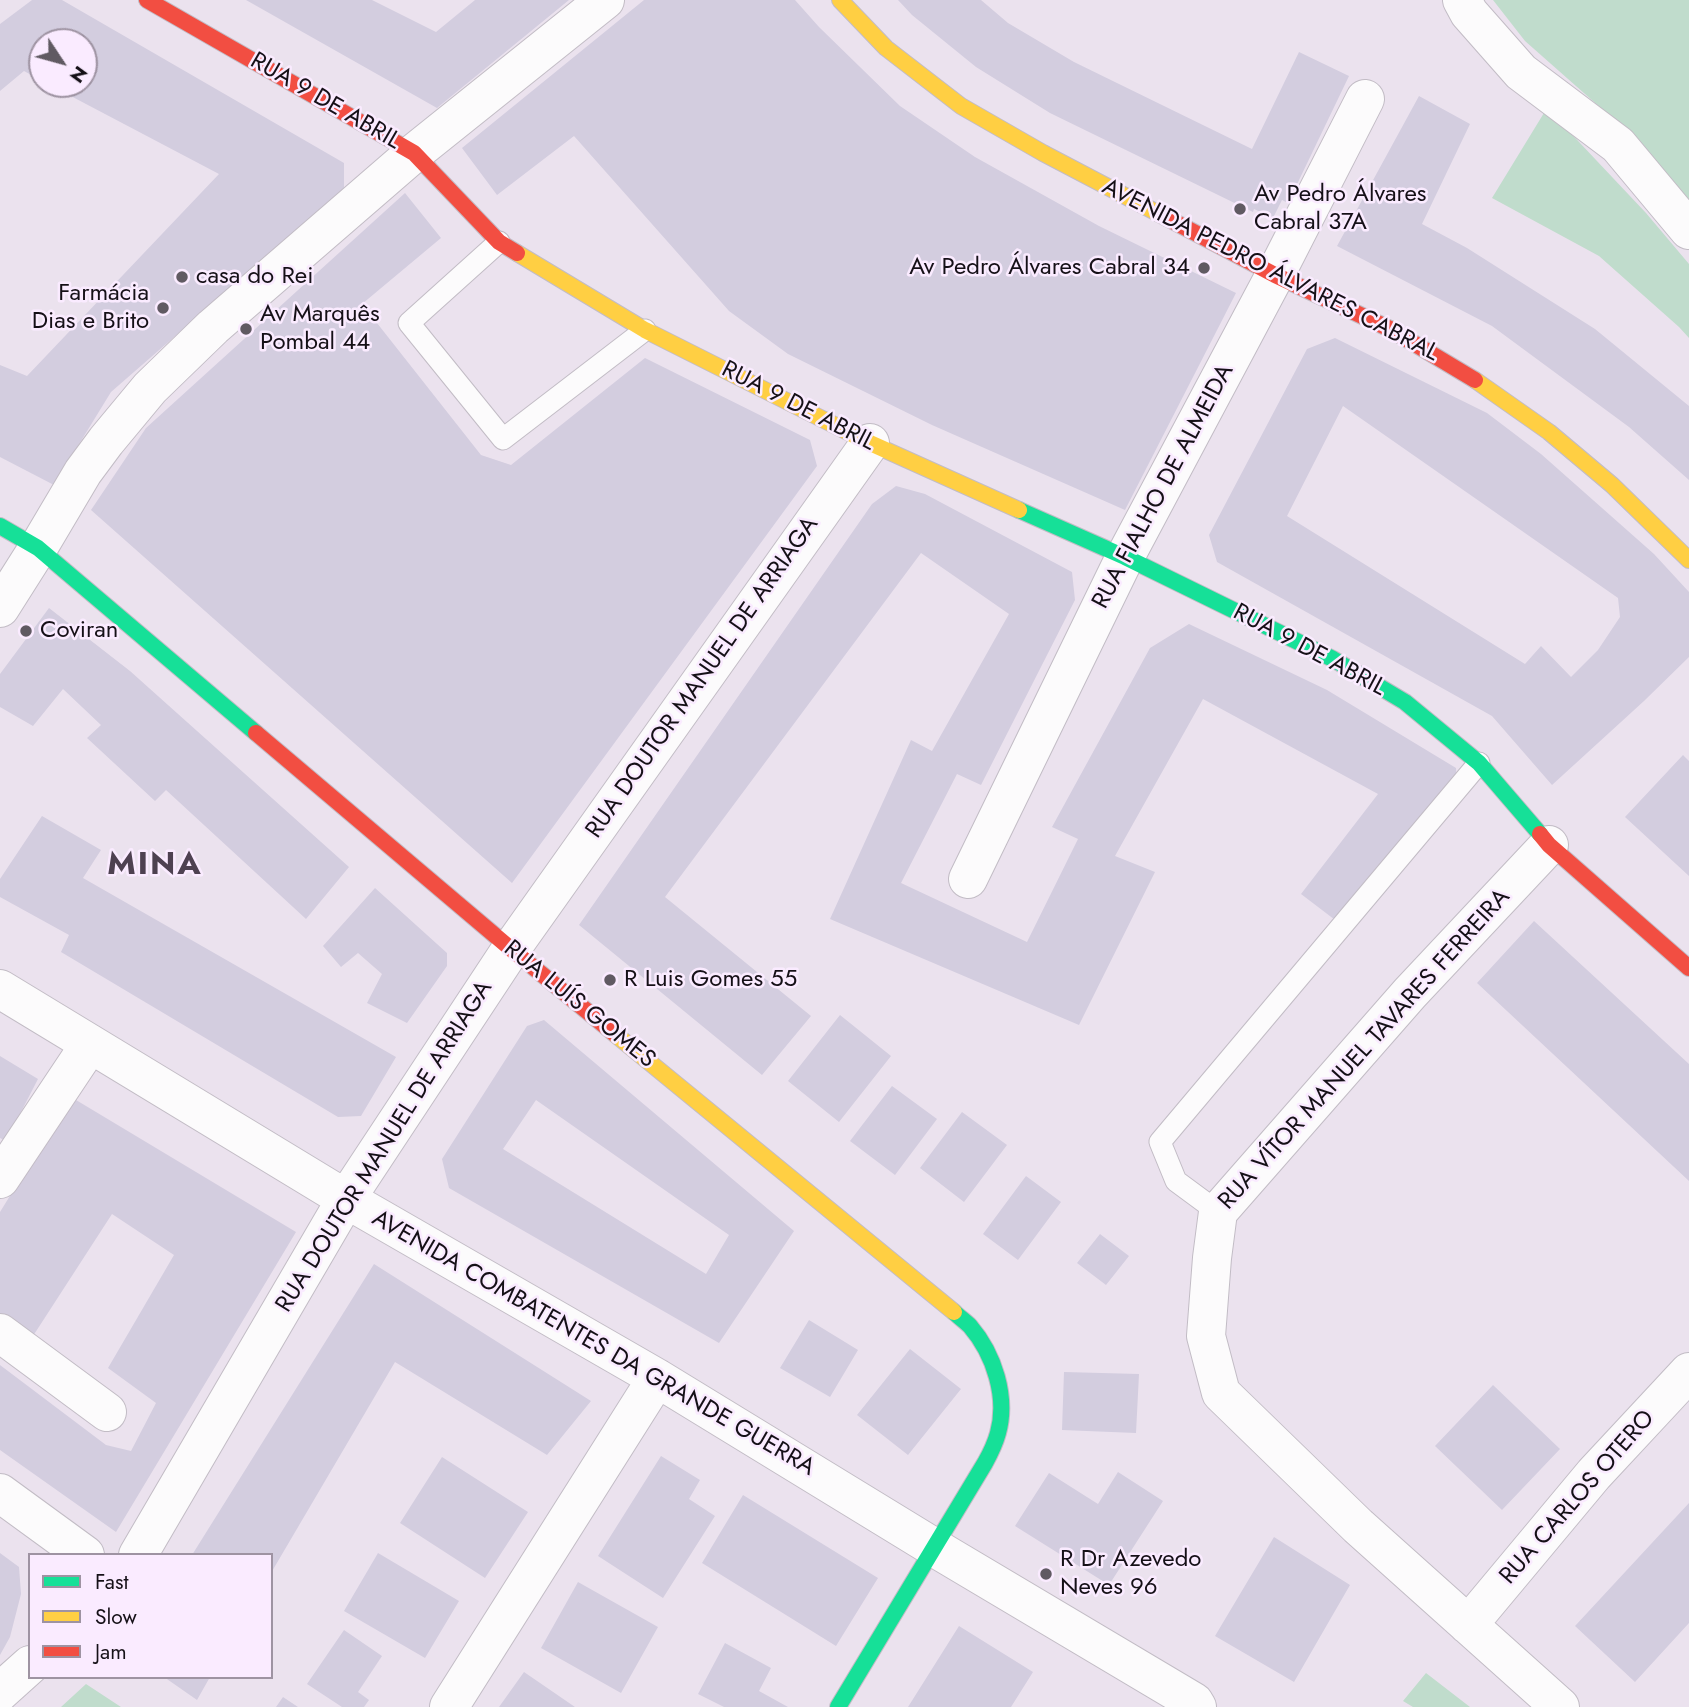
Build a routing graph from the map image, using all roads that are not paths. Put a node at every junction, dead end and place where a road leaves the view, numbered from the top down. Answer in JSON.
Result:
{"nodes":[{"id":1,"x":147,"y":0,"type":"edge"},
{"id":2,"x":605,"y":0,"type":"edge"},
{"id":3,"x":839,"y":0,"type":"edge"},
{"id":4,"x":1462,"y":0,"type":"edge"},
{"id":5,"x":1364,"y":99,"type":"dead end"},
{"id":6,"x":414,"y":153,"type":"junction"},
{"id":7,"x":1689,"y":230,"type":"edge"},
{"id":8,"x":499,"y":242,"type":"junction"},
{"id":9,"x":1275,"y":275,"type":"junction"},
{"id":10,"x":645,"y":330,"type":"junction"},
{"id":11,"x":870,"y":443,"type":"junction"},
{"id":12,"x":0,"y":526,"type":"edge"},
{"id":13,"x":38,"y":548,"type":"junction"},
{"id":14,"x":1125,"y":557,"type":"junction"},
{"id":15,"x":1689,"y":560,"type":"edge"},
{"id":16,"x":0,"y":608,"type":"edge"},
{"id":17,"x":1479,"y":763,"type":"junction"},
{"id":18,"x":1549,"y":845,"type":"junction"},
{"id":19,"x":968,"y":878,"type":"dead end"},
{"id":20,"x":511,"y":949,"type":"junction"},
{"id":21,"x":1689,"y":968,"type":"edge"},
{"id":22,"x":0,"y":989,"type":"edge"},
{"id":23,"x":90,"y":1044,"type":"junction"},
{"id":24,"x":0,"y":1179,"type":"edge"},
{"id":25,"x":346,"y":1199,"type":"junction"},
{"id":26,"x":1218,"y":1212,"type":"junction"},
{"id":27,"x":0,"y":1333,"type":"edge"},
{"id":28,"x":1689,"y":1372,"type":"edge"},
{"id":29,"x":657,"y":1378,"type":"junction"},
{"id":30,"x":107,"y":1412,"type":"dead end"},
{"id":31,"x":0,"y":1493,"type":"edge"},
{"id":32,"x":935,"y":1548,"type":"junction"},
{"id":33,"x":82,"y":1553,"type":"edge"},
{"id":34,"x":139,"y":1553,"type":"edge"},
{"id":35,"x":1468,"y":1625,"type":"junction"},
{"id":36,"x":28,"y":1667,"type":"edge"},
{"id":37,"x":0,"y":1692,"type":"edge"},
{"id":38,"x":449,"y":1707,"type":"edge"},
{"id":39,"x":838,"y":1707,"type":"edge"},
{"id":40,"x":1197,"y":1707,"type":"edge"},
{"id":41,"x":1560,"y":1707,"type":"edge"}],
"edges":[{"from":1,"to":6,"type":"street","name":"RUA 9 DE ABRIL"},
{"from":2,"to":6,"type":"street"},
{"from":3,"to":9,"type":"street","name":"AVENIDA PEDRO ÁLVARES CABRAL"},
{"from":4,"to":7,"type":"street"},
{"from":5,"to":9,"type":"street","name":"RUA FIALHO DE ALMEIDA"},
{"from":6,"to":8,"type":"street","name":"RUA 9 DE ABRIL"},
{"from":6,"to":13,"type":"street"},
{"from":8,"to":10,"type":"street","name":"RUA 9 DE ABRIL"},
{"from":8,"to":10,"type":"lane"},
{"from":9,"to":14,"type":"street","name":"RUA FIALHO DE ALMEIDA"},
{"from":9,"to":15,"type":"street","name":"AVENIDA PEDRO ÁLVARES CABRAL"},
{"from":10,"to":11,"type":"street","name":"RUA 9 DE ABRIL"},
{"from":11,"to":14,"type":"street","name":"RUA 9 DE ABRIL"},
{"from":11,"to":20,"type":"street","name":"RUA DOUTOR MANUEL DE ARRIAGA"},
{"from":12,"to":13,"type":"street","name":"RUA LUÍS GOMES"},
{"from":13,"to":16,"type":"street"},
{"from":13,"to":20,"type":"street","name":"RUA LUÍS GOMES"},
{"from":14,"to":17,"type":"street","name":"RUA 9 DE ABRIL"},
{"from":14,"to":19,"type":"street","name":"RUA FIALHO DE ALMEIDA"},
{"from":17,"to":18,"type":"street","name":"RUA 9 DE ABRIL"},
{"from":17,"to":26,"type":"lane"},
{"from":18,"to":21,"type":"street","name":"RUA 9 DE ABRIL"},
{"from":18,"to":26,"type":"street","name":"RUA VÍTOR MANUEL TAVARES FERREIRA"},
{"from":20,"to":25,"type":"street","name":"RUA DOUTOR MANUEL DE ARRIAGA"},
{"from":20,"to":32,"type":"street","name":"RUA LUÍS GOMES"},
{"from":22,"to":23,"type":"street","name":"AVENIDA COMBATENTES DA GRANDE GUERRA"},
{"from":23,"to":24,"type":"street"},
{"from":23,"to":25,"type":"street","name":"AVENIDA COMBATENTES DA GRANDE GUERRA"},
{"from":25,"to":29,"type":"street","name":"AVENIDA COMBATENTES DA GRANDE GUERRA"},
{"from":25,"to":34,"type":"street","name":"RUA DOUTOR MANUEL DE ARRIAGA"},
{"from":26,"to":35,"type":"street","name":"RUA VÍTOR MANUEL TAVARES FERREIRA"},
{"from":27,"to":30,"type":"street"},
{"from":28,"to":35,"type":"street","name":"RUA CARLOS OTERO"},
{"from":29,"to":32,"type":"street","name":"AVENIDA COMBATENTES DA GRANDE GUERRA"},
{"from":29,"to":38,"type":"street"},
{"from":31,"to":33,"type":"street"},
{"from":32,"to":39,"type":"street","name":"RUA LUÍS GOMES"},
{"from":32,"to":40,"type":"street","name":"AVENIDA COMBATENTES DA GRANDE GUERRA"},
{"from":35,"to":41,"type":"street","name":"RUA VÍTOR MANUEL TAVARES FERREIRA"},
{"from":36,"to":37,"type":"street"}]}
